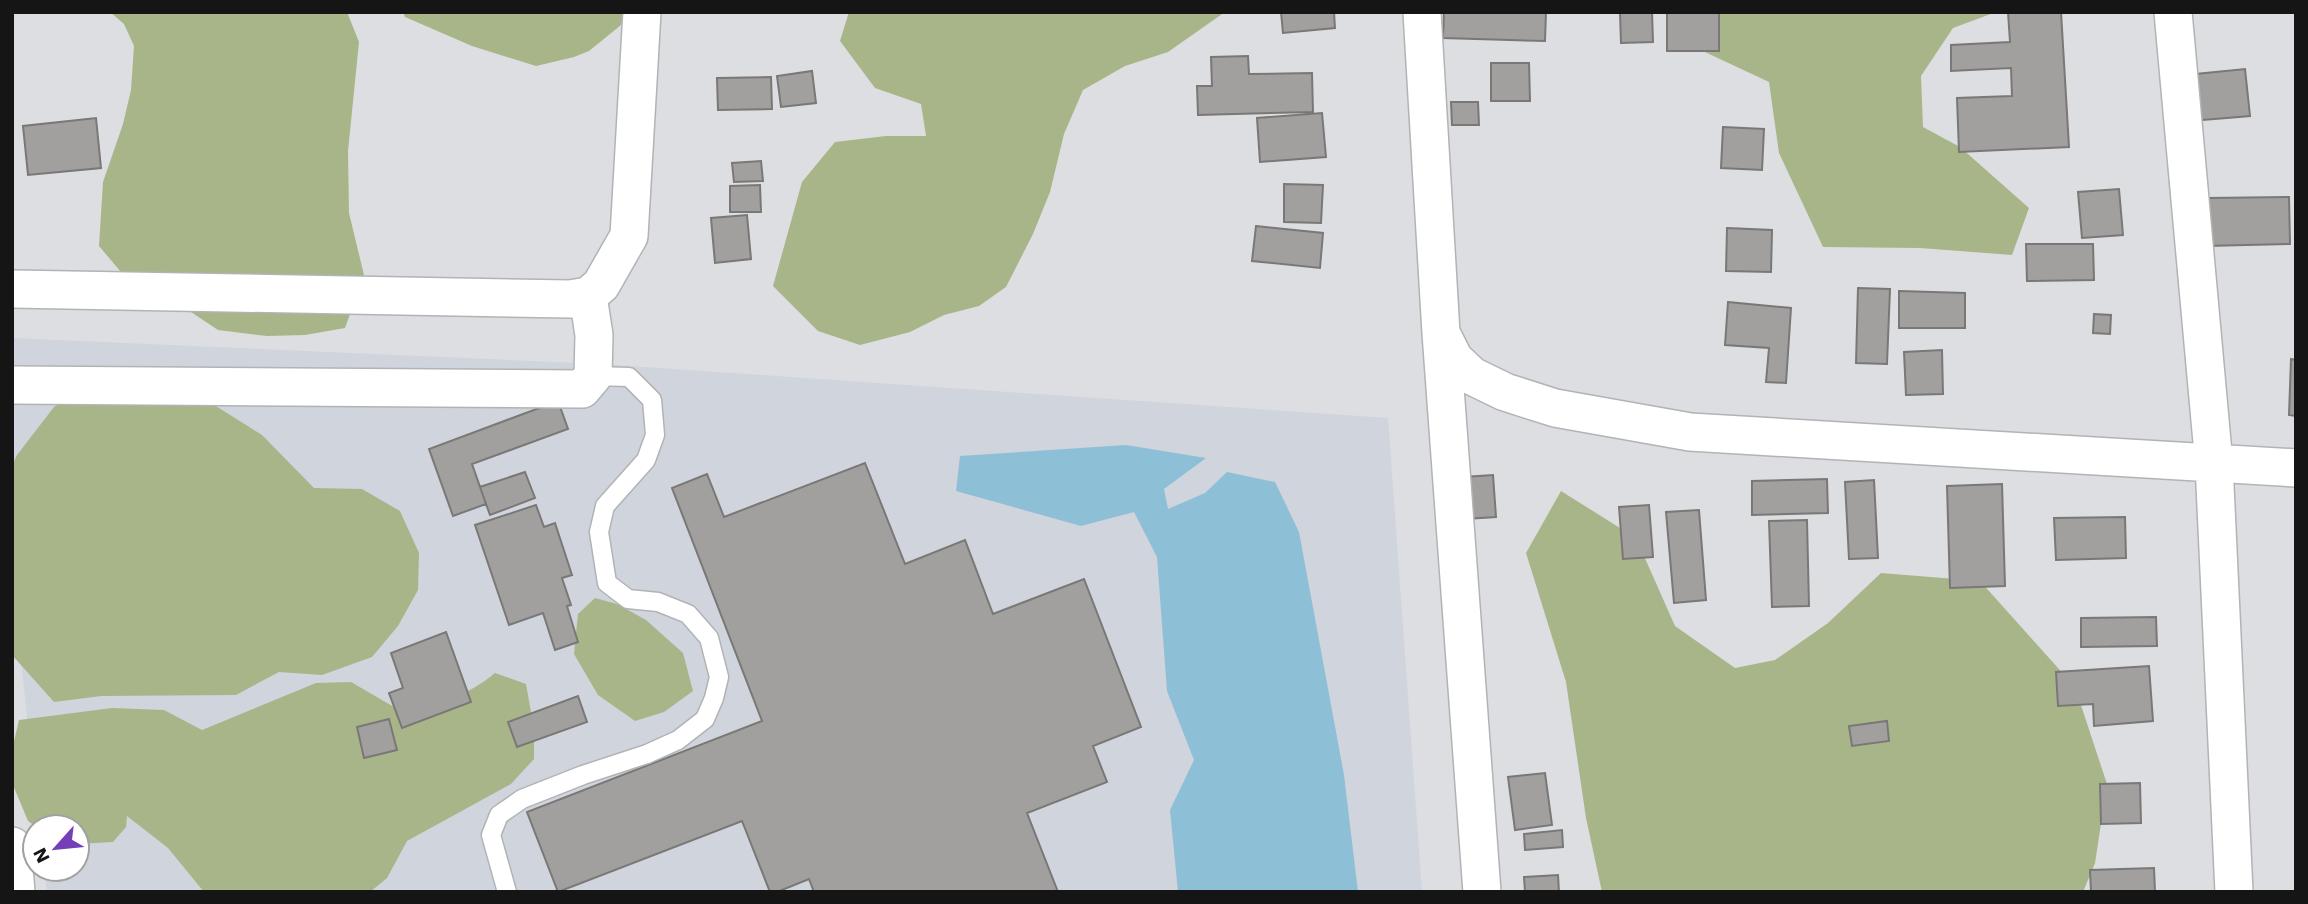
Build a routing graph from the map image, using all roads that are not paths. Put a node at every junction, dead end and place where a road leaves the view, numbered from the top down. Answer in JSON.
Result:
{"nodes":[{"id":1,"x":642,"y":12,"type":"edge"},
{"id":2,"x":1422,"y":12,"type":"edge"},
{"id":3,"x":2173,"y":12,"type":"edge"},
{"id":4,"x":12,"y":289,"type":"edge"},
{"id":5,"x":588,"y":296,"type":"junction"},
{"id":6,"x":1441,"y":333,"type":"junction"},
{"id":7,"x":593,"y":376,"type":"junction"},
{"id":8,"x":12,"y":385,"type":"edge"},
{"id":9,"x":2214,"y":464,"type":"junction"},
{"id":10,"x":2296,"y":468,"type":"edge"},
{"id":11,"x":12,"y":846,"type":"edge"},
{"id":12,"x":16,"y":892,"type":"edge"},
{"id":13,"x":507,"y":892,"type":"edge"},
{"id":14,"x":1482,"y":892,"type":"edge"},
{"id":15,"x":2234,"y":892,"type":"edge"}],
"edges":[{"from":1,"to":5,"type":"street"},
{"from":2,"to":6,"type":"street"},
{"from":3,"to":9,"type":"street"},
{"from":4,"to":5,"type":"street"},
{"from":5,"to":7,"type":"street"},
{"from":6,"to":9,"type":"street"},
{"from":6,"to":14,"type":"street"},
{"from":7,"to":8,"type":"street"},
{"from":7,"to":13,"type":"lane"},
{"from":9,"to":10,"type":"street"},
{"from":9,"to":15,"type":"street"},
{"from":11,"to":12,"type":"street"}]}
